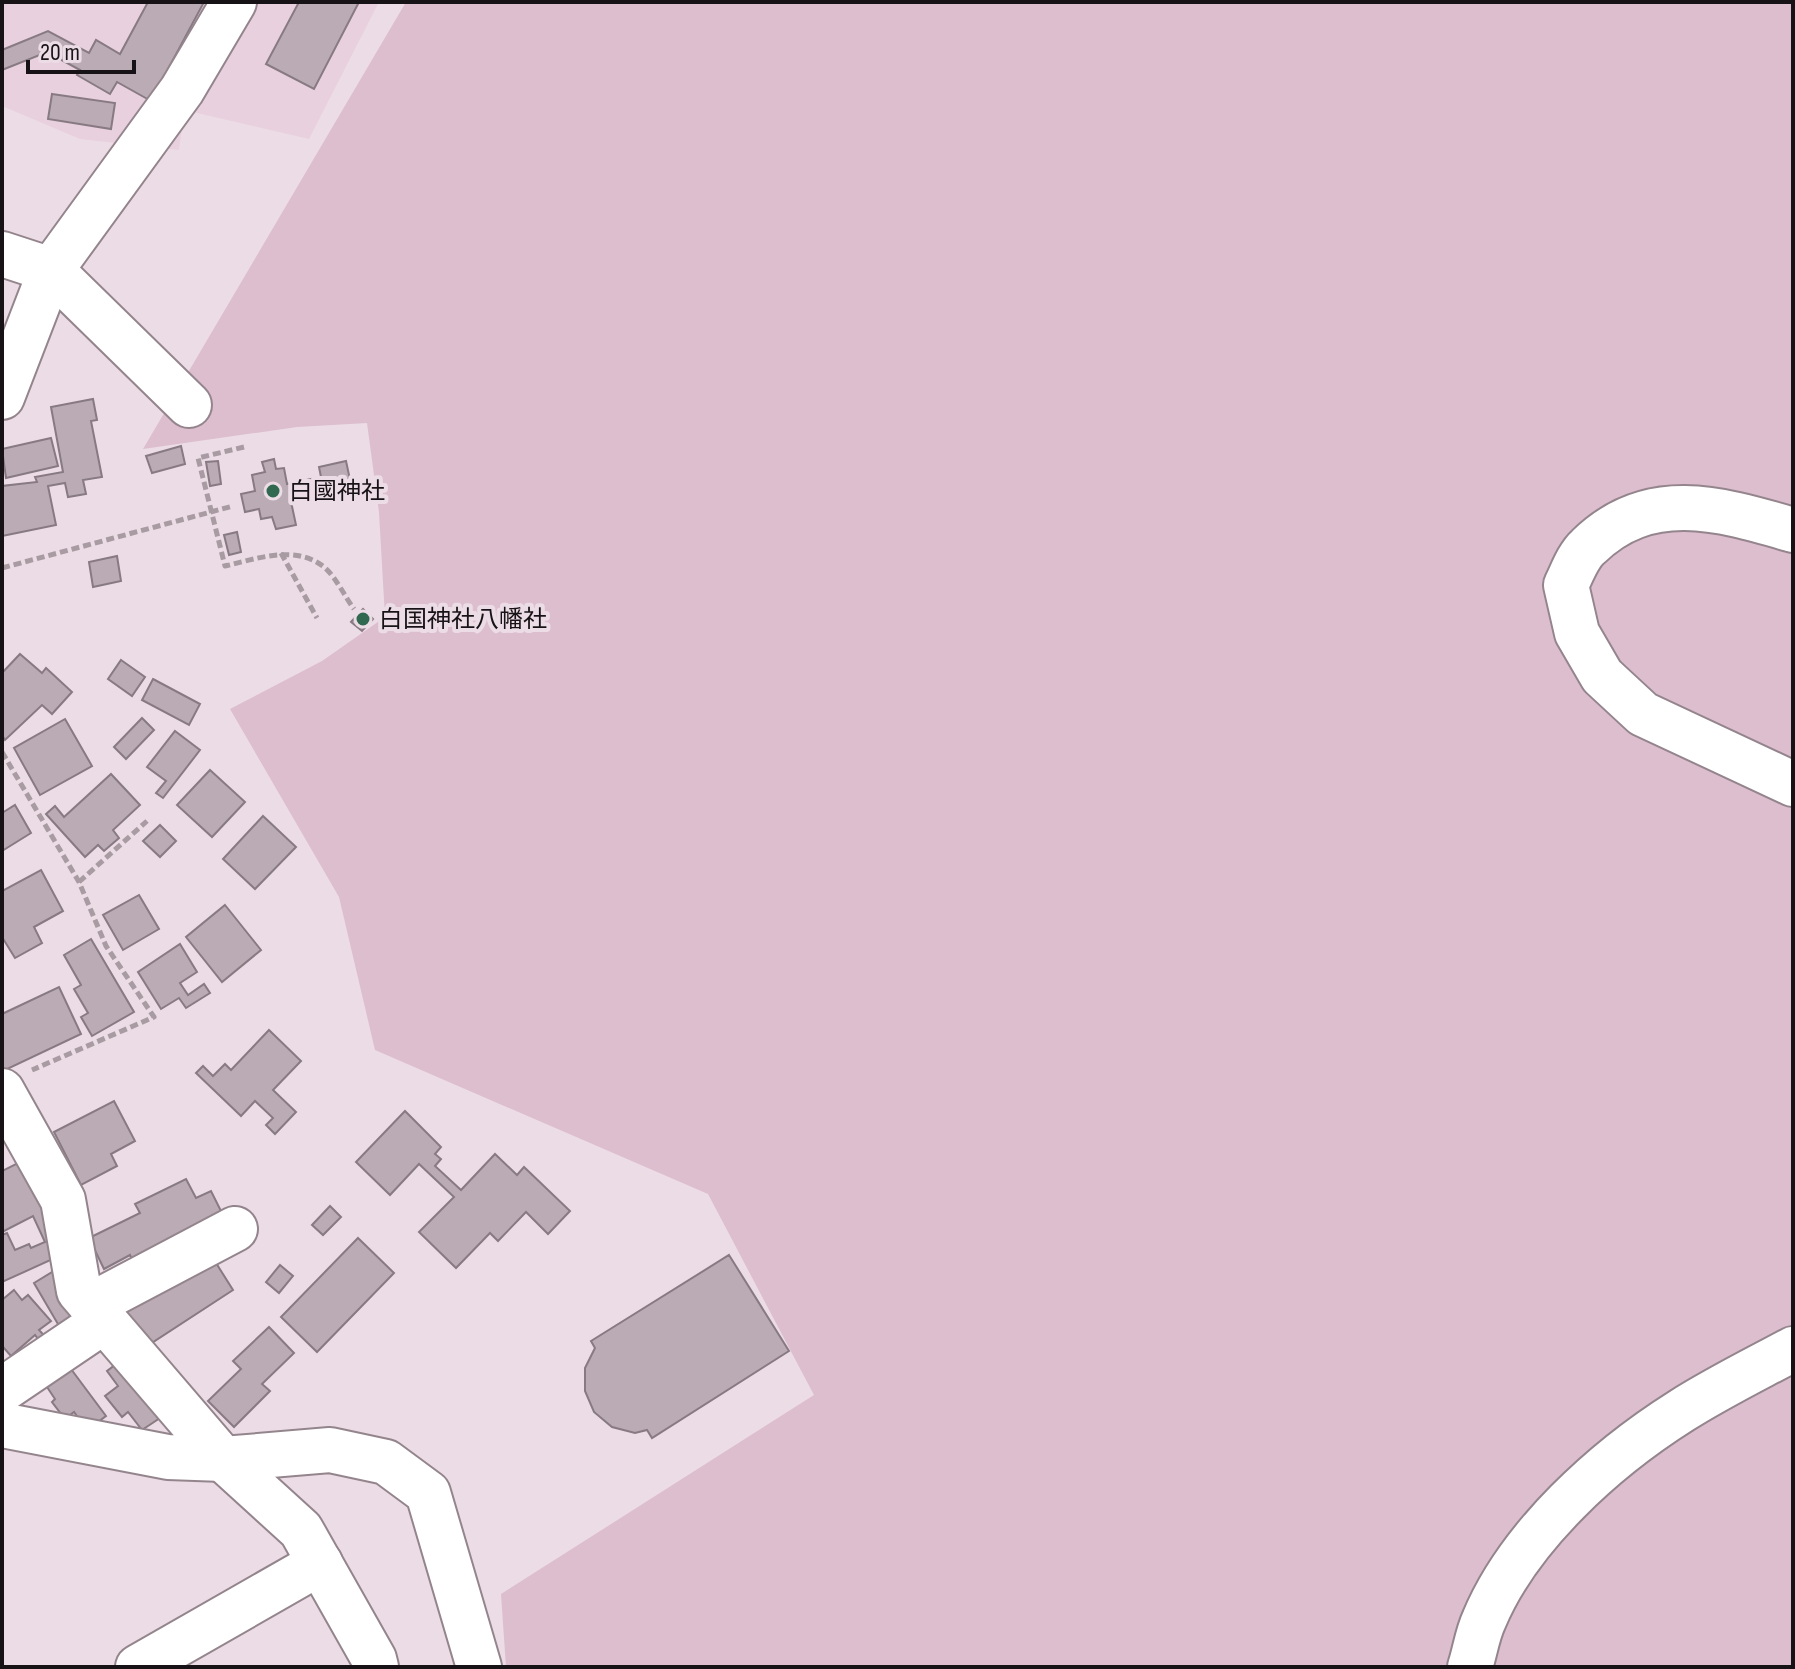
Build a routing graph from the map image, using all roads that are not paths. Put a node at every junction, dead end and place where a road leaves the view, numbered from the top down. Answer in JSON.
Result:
{"nodes":[{"id":1,"x":234,"y":2,"type":"edge"},
{"id":2,"x":2,"y":254,"type":"edge"},
{"id":3,"x":51,"y":270,"type":"junction"},
{"id":4,"x":2,"y":397,"type":"edge"},
{"id":5,"x":189,"y":405,"type":"dead end"},
{"id":6,"x":1793,"y":530,"type":"edge"},
{"id":7,"x":1793,"y":784,"type":"edge"},
{"id":8,"x":16,"y":1082,"type":"edge"},
{"id":9,"x":235,"y":1229,"type":"dead end"},
{"id":10,"x":97,"y":1313,"type":"junction"},
{"id":11,"x":1793,"y":1349,"type":"edge"},
{"id":12,"x":2,"y":1390,"type":"edge"},
{"id":13,"x":2,"y":1425,"type":"edge"},
{"id":14,"x":223,"y":1459,"type":"junction"},
{"id":15,"x":320,"y":1563,"type":"junction"},
{"id":16,"x":162,"y":1661,"type":"edge"},
{"id":17,"x":376,"y":1667,"type":"edge"},
{"id":18,"x":479,"y":1667,"type":"edge"},
{"id":19,"x":1470,"y":1667,"type":"edge"}],
"edges":[{"from":1,"to":3,"type":"street"},
{"from":2,"to":3,"type":"street"},
{"from":3,"to":4,"type":"street"},
{"from":3,"to":5,"type":"street"},
{"from":6,"to":7,"type":"street"},
{"from":8,"to":10,"type":"street"},
{"from":9,"to":10,"type":"street"},
{"from":10,"to":12,"type":"street"},
{"from":10,"to":14,"type":"street"},
{"from":11,"to":19,"type":"street"},
{"from":13,"to":14,"type":"street"},
{"from":14,"to":15,"type":"street"},
{"from":14,"to":18,"type":"street"},
{"from":15,"to":16,"type":"street"},
{"from":15,"to":17,"type":"street"}]}
